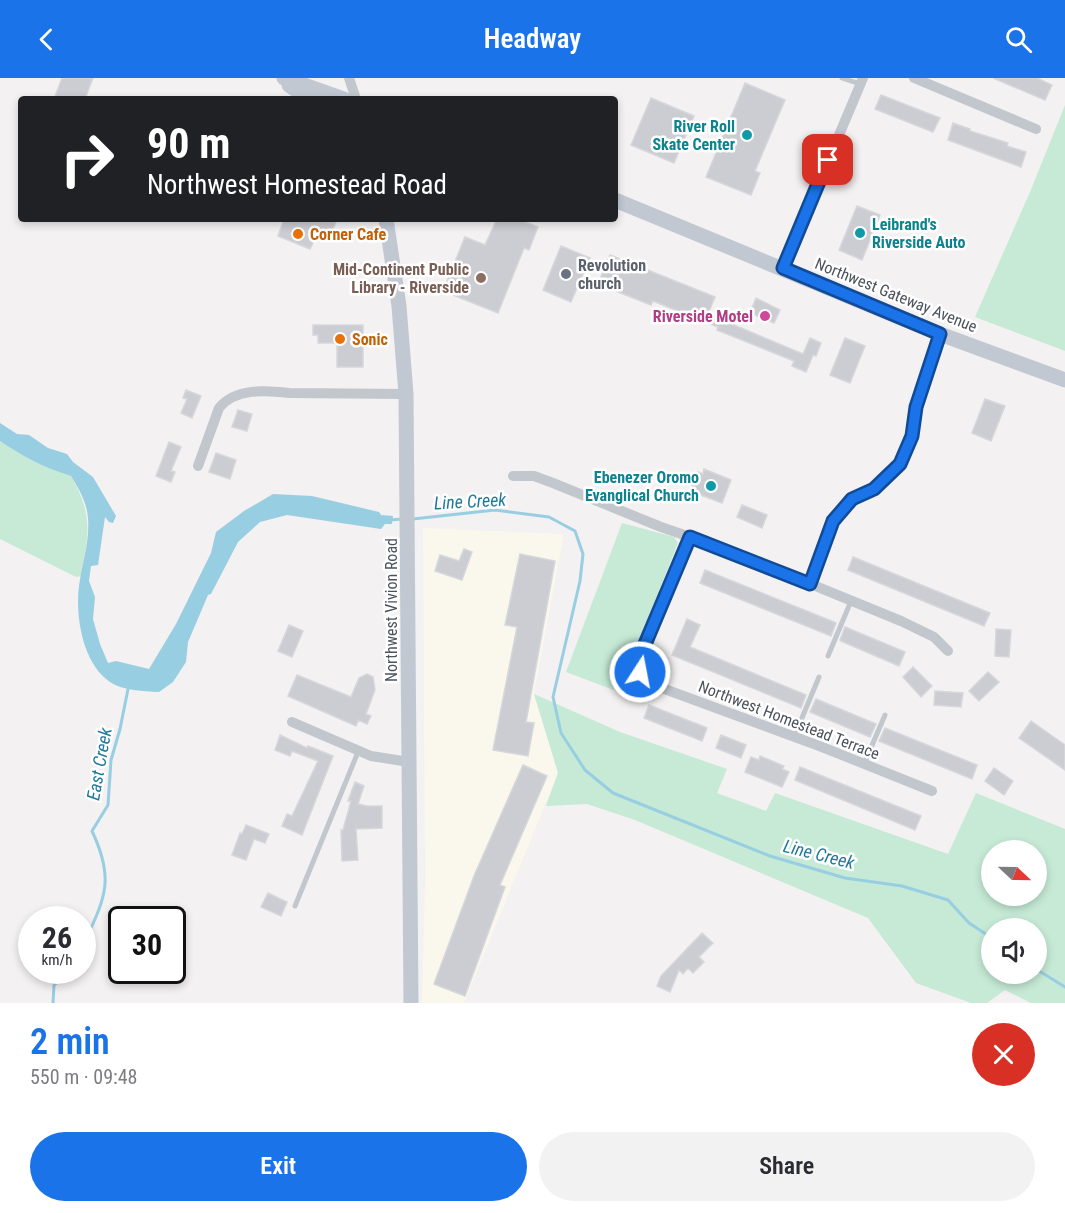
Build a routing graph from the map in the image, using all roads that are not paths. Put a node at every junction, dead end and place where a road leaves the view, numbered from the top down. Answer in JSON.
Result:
{"nodes":[{"id":1,"x":281,"y":78,"type":"edge"},
{"id":2,"x":349,"y":78,"type":"edge"},
{"id":3,"x":842,"y":78,"type":"edge"},
{"id":4,"x":914,"y":78,"type":"edge"},
{"id":5,"x":862,"y":81,"type":"edge"},
{"id":6,"x":305,"y":96,"type":"edge"},
{"id":7,"x":335,"y":96,"type":"edge"},
{"id":8,"x":356,"y":96,"type":"edge"},
{"id":9,"x":1036,"y":129,"type":"dead end"},
{"id":10,"x":618,"y":201,"type":"edge"},
{"id":11,"x":386,"y":222,"type":"edge"},
{"id":12,"x":783,"y":268,"type":"junction"},
{"id":13,"x":940,"y":334,"type":"junction"},
{"id":14,"x":1065,"y":380,"type":"edge"},
{"id":15,"x":406,"y":394,"type":"junction"},
{"id":16,"x":198,"y":466,"type":"dead end"},
{"id":17,"x":513,"y":476,"type":"dead end"},
{"id":18,"x":690,"y":537,"type":"junction"},
{"id":19,"x":810,"y":584,"type":"junction"},
{"id":20,"x":850,"y":601,"type":"junction"},
{"id":21,"x":948,"y":651,"type":"dead end"},
{"id":22,"x":828,"y":656,"type":"dead end"},
{"id":23,"x":819,"y":677,"type":"dead end"},
{"id":24,"x":885,"y":715,"type":"dead end"},
{"id":25,"x":292,"y":722,"type":"dead end"},
{"id":26,"x":794,"y":737,"type":"junction"},
{"id":27,"x":358,"y":752,"type":"junction"},
{"id":28,"x":409,"y":762,"type":"junction"},
{"id":29,"x":864,"y":764,"type":"junction"},
{"id":30,"x":932,"y":791,"type":"dead end"},
{"id":31,"x":295,"y":906,"type":"dead end"},
{"id":32,"x":411,"y":1003,"type":"edge"}],
"edges":[{"from":1,"to":6,"type":"main road"},
{"from":1,"to":7,"type":"main road"},
{"from":2,"to":8,"type":"street"},
{"from":3,"to":5,"type":"lane"},
{"from":4,"to":9,"type":"street"},
{"from":5,"to":12,"type":"street"},
{"from":10,"to":12,"type":"main road","name":"Northwest Gateway Avenue"},
{"from":11,"to":15,"type":"main road","name":"Northwest Vivion Road"},
{"from":12,"to":13,"type":"main road","name":"Northwest Gateway Avenue"},
{"from":13,"to":14,"type":"main road","name":"Northwest Gateway Avenue"},
{"from":13,"to":19,"type":"street"},
{"from":15,"to":16,"type":"street"},
{"from":15,"to":28,"type":"main road","name":"Northwest Vivion Road"},
{"from":17,"to":18,"type":"street"},
{"from":18,"to":19,"type":"street"},
{"from":18,"to":26,"type":"street","name":"Northwest Homestead Terrace"},
{"from":19,"to":20,"type":"street"},
{"from":20,"to":21,"type":"street"},
{"from":20,"to":22,"type":"lane"},
{"from":23,"to":26,"type":"lane"},
{"from":24,"to":29,"type":"lane"},
{"from":25,"to":27,"type":"street"},
{"from":26,"to":29,"type":"street","name":"Northwest Homestead Terrace"},
{"from":27,"to":28,"type":"street"},
{"from":27,"to":31,"type":"lane"},
{"from":28,"to":32,"type":"main road","name":"Northwest Vivion Road"},
{"from":29,"to":30,"type":"street","name":"Northwest Homestead Terrace"}]}
